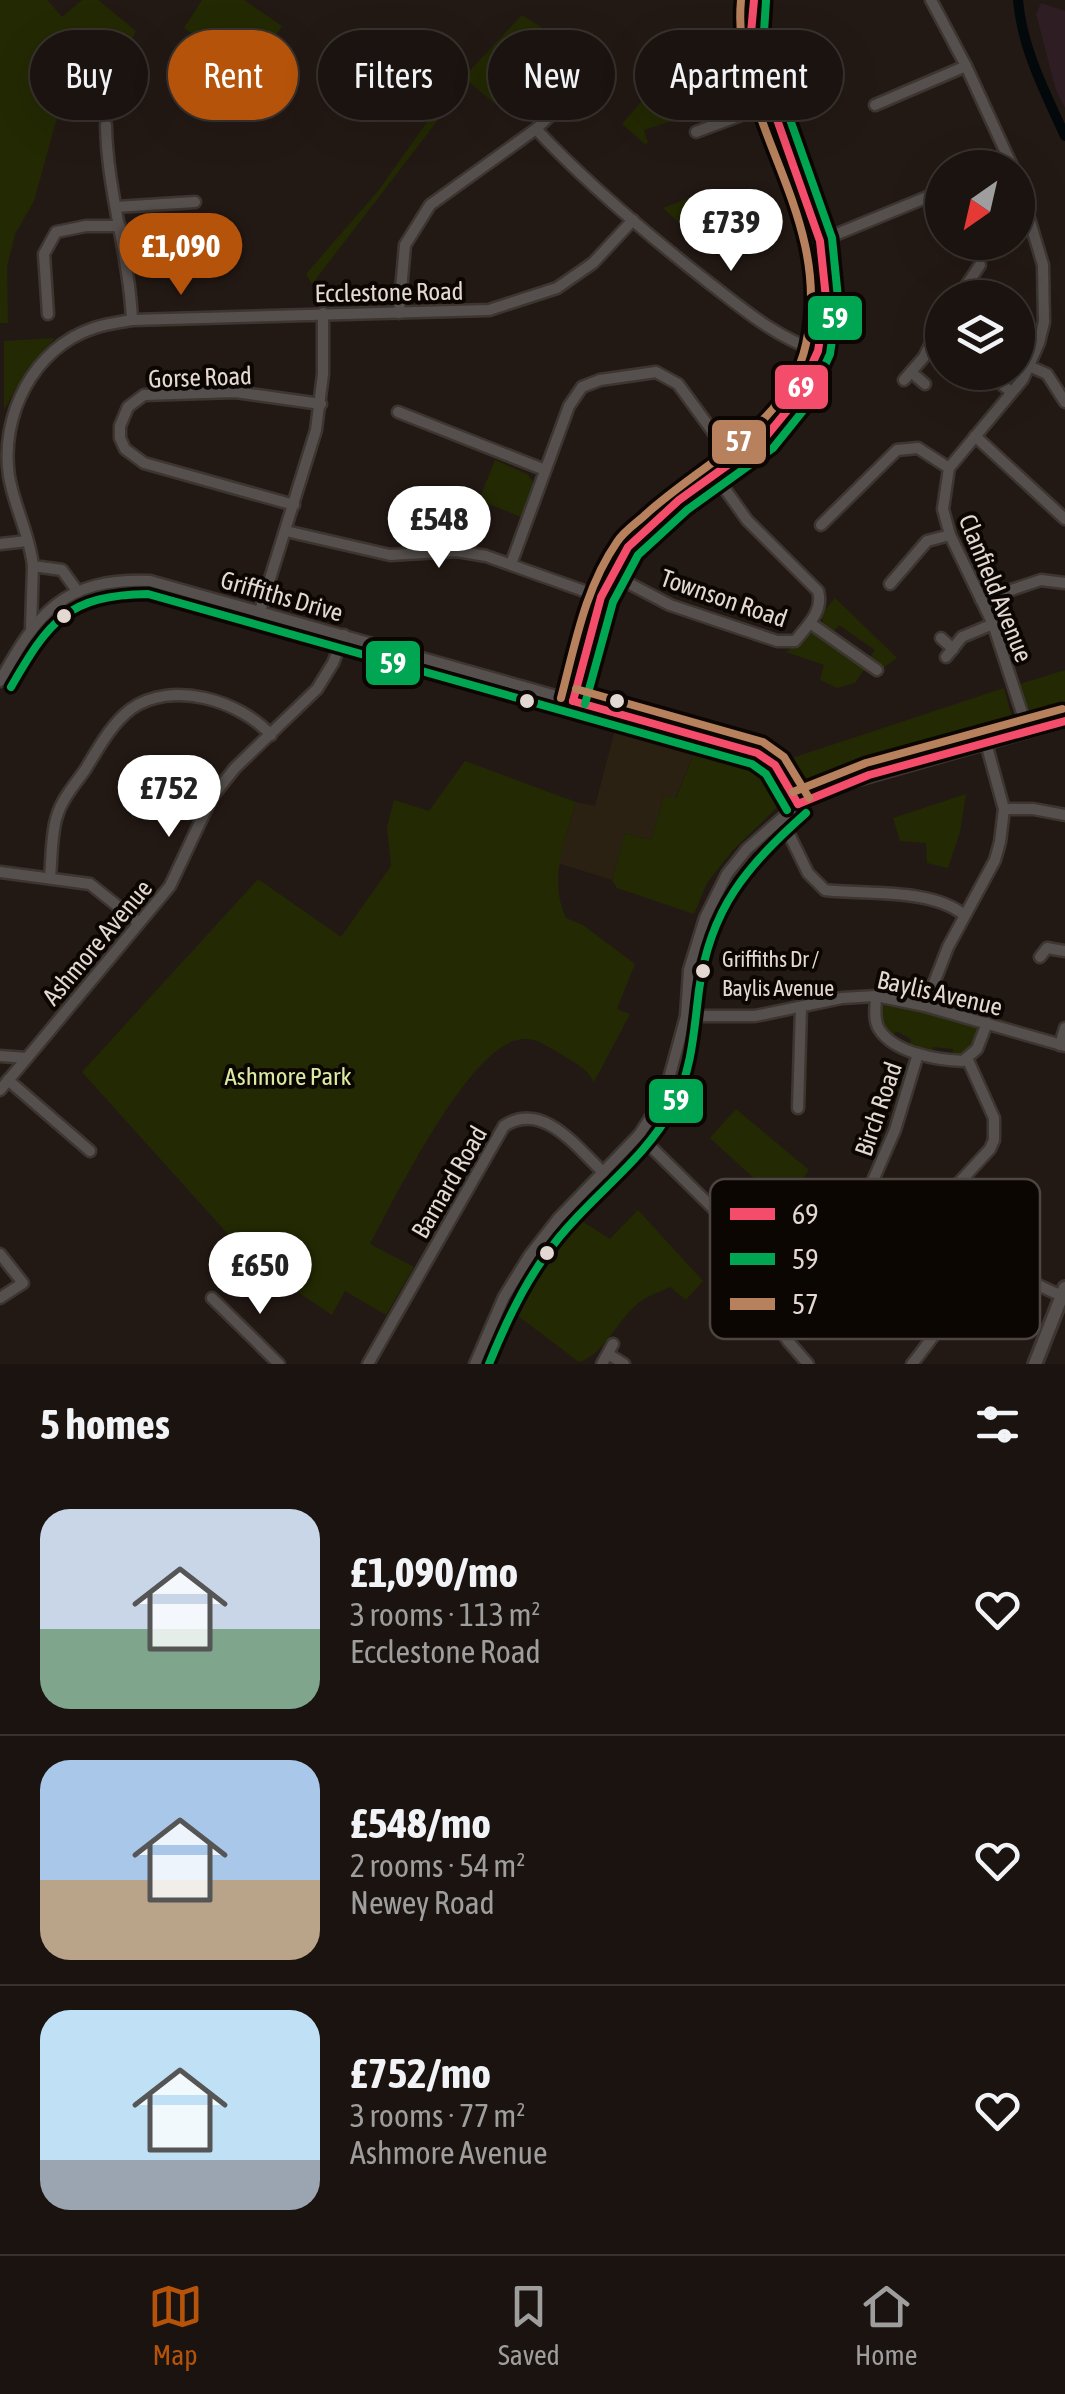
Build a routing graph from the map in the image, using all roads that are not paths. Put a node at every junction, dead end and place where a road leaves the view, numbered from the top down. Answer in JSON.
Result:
{"nodes":[{"id":1,"x":754,"y":0,"type":"edge"},
{"id":2,"x":930,"y":0,"type":"edge"},
{"id":3,"x":753,"y":30,"type":"edge"},
{"id":4,"x":966,"y":66,"type":"junction"},
{"id":5,"x":876,"y":105,"type":"dead end"},
{"id":6,"x":546,"y":120,"type":"edge"},
{"id":7,"x":729,"y":120,"type":"edge"},
{"id":8,"x":778,"y":120,"type":"edge"},
{"id":9,"x":106,"y":126,"type":"dead end"},
{"id":10,"x":536,"y":130,"type":"junction"},
{"id":11,"x":696,"y":132,"type":"dead end"},
{"id":12,"x":1001,"y":150,"type":"edge"},
{"id":13,"x":925,"y":198,"type":"edge"},
{"id":14,"x":195,"y":202,"type":"dead end"},
{"id":15,"x":116,"y":207,"type":"junction"},
{"id":16,"x":633,"y":220,"type":"junction"},
{"id":17,"x":120,"y":226,"type":"junction"},
{"id":18,"x":1035,"y":234,"type":"edge"},
{"id":19,"x":820,"y":241,"type":"junction"},
{"id":20,"x":980,"y":265,"type":"dead end"},
{"id":21,"x":961,"y":270,"type":"dead end"},
{"id":22,"x":972,"y":277,"type":"junction"},
{"id":23,"x":970,"y":280,"type":"edge"},
{"id":24,"x":399,"y":312,"type":"junction"},
{"id":25,"x":323,"y":313,"type":"junction"},
{"id":26,"x":48,"y":314,"type":"dead end"},
{"id":27,"x":132,"y":320,"type":"junction"},
{"id":28,"x":1035,"y":350,"type":"edge"},
{"id":29,"x":818,"y":351,"type":"junction"},
{"id":30,"x":925,"y":355,"type":"edge"},
{"id":31,"x":1035,"y":369,"type":"edge"},
{"id":32,"x":925,"y":384,"type":"dead end"},
{"id":33,"x":1010,"y":390,"type":"edge"},
{"id":34,"x":1012,"y":392,"type":"joint"},
{"id":35,"x":1065,"y":402,"type":"edge"},
{"id":36,"x":320,"y":404,"type":"junction"},
{"id":37,"x":398,"y":412,"type":"dead end"},
{"id":38,"x":975,"y":436,"type":"junction"},
{"id":39,"x":734,"y":462,"type":"junction"},
{"id":40,"x":950,"y":468,"type":"junction"},
{"id":41,"x":545,"y":470,"type":"junction"},
{"id":42,"x":715,"y":475,"type":"junction"},
{"id":43,"x":294,"y":505,"type":"junction"},
{"id":44,"x":1065,"y":519,"type":"edge"},
{"id":45,"x":821,"y":525,"type":"dead end"},
{"id":46,"x":286,"y":531,"type":"junction"},
{"id":47,"x":950,"y":534,"type":"junction"},
{"id":48,"x":27,"y":541,"type":"junction"},
{"id":49,"x":0,"y":544,"type":"edge"},
{"id":50,"x":511,"y":564,"type":"junction"},
{"id":51,"x":32,"y":566,"type":"junction"},
{"id":52,"x":885,"y":566,"type":"dead end"},
{"id":53,"x":611,"y":574,"type":"junction"},
{"id":54,"x":1065,"y":583,"type":"edge"},
{"id":55,"x":78,"y":592,"type":"junction"},
{"id":56,"x":601,"y":597,"type":"junction"},
{"id":57,"x":981,"y":600,"type":"junction"},
{"id":58,"x":260,"y":611,"type":"junction"},
{"id":59,"x":810,"y":623,"type":"junction"},
{"id":60,"x":993,"y":624,"type":"junction"},
{"id":61,"x":31,"y":627,"type":"junction"},
{"id":62,"x":344,"y":635,"type":"junction"},
{"id":63,"x":941,"y":638,"type":"dead end"},
{"id":64,"x":877,"y":670,"type":"dead end"},
{"id":65,"x":0,"y":682,"type":"edge"},
{"id":66,"x":573,"y":701,"type":"junction"},
{"id":67,"x":1065,"y":722,"type":"edge"},
{"id":68,"x":1028,"y":731,"type":"junction"},
{"id":69,"x":271,"y":735,"type":"junction"},
{"id":70,"x":986,"y":743,"type":"junction"},
{"id":71,"x":798,"y":804,"type":"junction"},
{"id":72,"x":1004,"y":810,"type":"junction"},
{"id":73,"x":1065,"y":815,"type":"edge"},
{"id":74,"x":786,"y":828,"type":"dead end"},
{"id":75,"x":809,"y":836,"type":"dead end"},
{"id":76,"x":795,"y":842,"type":"junction"},
{"id":77,"x":0,"y":872,"type":"edge"},
{"id":78,"x":50,"y":876,"type":"junction"},
{"id":79,"x":964,"y":915,"type":"junction"},
{"id":80,"x":139,"y":923,"type":"junction"},
{"id":81,"x":1065,"y":951,"type":"edge"},
{"id":82,"x":1040,"y":957,"type":"dead end"},
{"id":83,"x":876,"y":996,"type":"junction"},
{"id":84,"x":924,"y":1006,"type":"junction"},
{"id":85,"x":801,"y":1008,"type":"junction"},
{"id":86,"x":686,"y":1016,"type":"junction"},
{"id":87,"x":986,"y":1023,"type":"junction"},
{"id":88,"x":1065,"y":1028,"type":"edge"},
{"id":89,"x":1063,"y":1046,"type":"edge"},
{"id":90,"x":918,"y":1054,"type":"junction"},
{"id":91,"x":0,"y":1056,"type":"edge"},
{"id":92,"x":26,"y":1058,"type":"junction"},
{"id":93,"x":967,"y":1058,"type":"junction"},
{"id":94,"x":8,"y":1080,"type":"junction"},
{"id":95,"x":0,"y":1090,"type":"edge"},
{"id":96,"x":797,"y":1109,"type":"dead end"},
{"id":97,"x":639,"y":1135,"type":"junction"},
{"id":98,"x":90,"y":1152,"type":"dead end"},
{"id":99,"x":604,"y":1173,"type":"junction"},
{"id":100,"x":871,"y":1179,"type":"edge"},
{"id":101,"x":962,"y":1179,"type":"edge"},
{"id":102,"x":710,"y":1205,"type":"edge"},
{"id":103,"x":1,"y":1257,"type":"edge"},
{"id":104,"x":1063,"y":1292,"type":"edge"},
{"id":105,"x":0,"y":1298,"type":"edge"},
{"id":106,"x":212,"y":1298,"type":"dead end"},
{"id":107,"x":787,"y":1339,"type":"edge"},
{"id":108,"x":933,"y":1339,"type":"edge"},
{"id":109,"x":608,"y":1354,"type":"edge"},
{"id":110,"x":798,"y":1354,"type":"junction"},
{"id":111,"x":280,"y":1364,"type":"edge"},
{"id":112,"x":368,"y":1364,"type":"edge"},
{"id":113,"x":475,"y":1364,"type":"edge"},
{"id":114,"x":624,"y":1364,"type":"edge"},
{"id":115,"x":788,"y":1364,"type":"edge"},
{"id":116,"x":808,"y":1364,"type":"edge"},
{"id":117,"x":912,"y":1364,"type":"edge"},
{"id":118,"x":1035,"y":1364,"type":"edge"}],
"edges":[{"from":1,"to":3,"type":"street"},
{"from":2,"to":4,"type":"street"},
{"from":4,"to":5,"type":"street"},
{"from":4,"to":12,"type":"street"},
{"from":6,"to":10,"type":"street"},
{"from":7,"to":11,"type":"street"},
{"from":8,"to":19,"type":"street"},
{"from":9,"to":15,"type":"street"},
{"from":10,"to":16,"type":"street"},
{"from":10,"to":24,"type":"street"},
{"from":13,"to":19,"type":"street"},
{"from":14,"to":15,"type":"street"},
{"from":15,"to":17,"type":"street"},
{"from":16,"to":24,"type":"street","name":"Ecclestone Road"},
{"from":16,"to":29,"type":"street"},
{"from":17,"to":26,"type":"street"},
{"from":17,"to":27,"type":"street"},
{"from":18,"to":28,"type":"street"},
{"from":19,"to":29,"type":"street"},
{"from":20,"to":22,"type":"street"},
{"from":21,"to":22,"type":"street"},
{"from":22,"to":23,"type":"street"},
{"from":24,"to":25,"type":"street","name":"Ecclestone Road"},
{"from":25,"to":27,"type":"street","name":"Ecclestone Road"},
{"from":25,"to":36,"type":"street"},
{"from":27,"to":48,"type":"street","name":"Ecclestone Road"},
{"from":29,"to":39,"type":"street"},
{"from":30,"to":32,"type":"street"},
{"from":31,"to":35,"type":"street"},
{"from":33,"to":34,"type":"street"},
{"from":34,"to":38,"type":"street"},
{"from":36,"to":43,"type":"street"},
{"from":36,"to":43,"type":"street","name":"Gorse Road"},
{"from":37,"to":41,"type":"street"},
{"from":38,"to":40,"type":"street"},
{"from":38,"to":44,"type":"street"},
{"from":39,"to":41,"type":"street"},
{"from":39,"to":42,"type":"street"},
{"from":40,"to":45,"type":"street"},
{"from":40,"to":47,"type":"street","name":"Clanfield Avenue"},
{"from":41,"to":50,"type":"street"},
{"from":42,"to":53,"type":"street"},
{"from":42,"to":59,"type":"street","name":"Townson Road"},
{"from":43,"to":46,"type":"street"},
{"from":46,"to":50,"type":"street"},
{"from":46,"to":58,"type":"street"},
{"from":47,"to":52,"type":"street"},
{"from":47,"to":57,"type":"street","name":"Clanfield Avenue"},
{"from":48,"to":49,"type":"street"},
{"from":48,"to":51,"type":"street","name":"Ecclestone Road"},
{"from":50,"to":56,"type":"street"},
{"from":51,"to":55,"type":"street"},
{"from":51,"to":61,"type":"street","name":"Ecclestone Road"},
{"from":53,"to":56,"type":"street"},
{"from":53,"to":59,"type":"street","name":"Townson Road"},
{"from":54,"to":57,"type":"street"},
{"from":55,"to":58,"type":"street","name":"Griffiths Drive"},
{"from":55,"to":61,"type":"street","name":"Griffiths Drive"},
{"from":56,"to":66,"type":"street"},
{"from":57,"to":60,"type":"street","name":"Clanfield Avenue"},
{"from":58,"to":62,"type":"street","name":"Griffiths Drive"},
{"from":59,"to":64,"type":"street"},
{"from":60,"to":63,"type":"street"},
{"from":60,"to":68,"type":"street","name":"Clanfield Avenue"},
{"from":61,"to":65,"type":"street","name":"Griffiths Drive"},
{"from":62,"to":66,"type":"street","name":"Griffiths Drive"},
{"from":62,"to":69,"type":"street","name":"Ashmore Avenue"},
{"from":66,"to":71,"type":"street","name":"Griffiths Drive"},
{"from":67,"to":68,"type":"street"},
{"from":68,"to":70,"type":"street"},
{"from":69,"to":78,"type":"street"},
{"from":69,"to":80,"type":"street","name":"Ashmore Avenue"},
{"from":70,"to":71,"type":"street"},
{"from":70,"to":72,"type":"street"},
{"from":71,"to":86,"type":"street"},
{"from":72,"to":73,"type":"street"},
{"from":72,"to":79,"type":"street"},
{"from":74,"to":76,"type":"street"},
{"from":75,"to":76,"type":"street"},
{"from":76,"to":79,"type":"street"},
{"from":77,"to":78,"type":"street"},
{"from":78,"to":80,"type":"street"},
{"from":79,"to":84,"type":"street"},
{"from":80,"to":92,"type":"street","name":"Ashmore Avenue"},
{"from":81,"to":82,"type":"street"},
{"from":83,"to":84,"type":"street","name":"Baylis Avenue"},
{"from":83,"to":85,"type":"street","name":"Baylis Avenue"},
{"from":83,"to":90,"type":"street"},
{"from":84,"to":87,"type":"street","name":"Baylis Avenue"},
{"from":85,"to":86,"type":"street","name":"Baylis Avenue"},
{"from":85,"to":96,"type":"street"},
{"from":86,"to":97,"type":"street"},
{"from":87,"to":89,"type":"street","name":"Baylis Avenue"},
{"from":87,"to":93,"type":"street"},
{"from":88,"to":89,"type":"street"},
{"from":90,"to":93,"type":"street"},
{"from":90,"to":100,"type":"street","name":"Birch Road"},
{"from":91,"to":92,"type":"street"},
{"from":92,"to":94,"type":"street","name":"Ashmore Avenue"},
{"from":93,"to":101,"type":"street"},
{"from":94,"to":95,"type":"street","name":"Ashmore Avenue"},
{"from":94,"to":98,"type":"street"},
{"from":97,"to":99,"type":"street"},
{"from":97,"to":102,"type":"street"},
{"from":99,"to":112,"type":"street","name":"Barnard Road"},
{"from":99,"to":113,"type":"street"},
{"from":103,"to":105,"type":"street"},
{"from":104,"to":118,"type":"street"},
{"from":106,"to":111,"type":"street"},
{"from":107,"to":110,"type":"street"},
{"from":108,"to":117,"type":"street"},
{"from":109,"to":114,"type":"street"},
{"from":110,"to":115,"type":"street"},
{"from":110,"to":116,"type":"street"}]}
